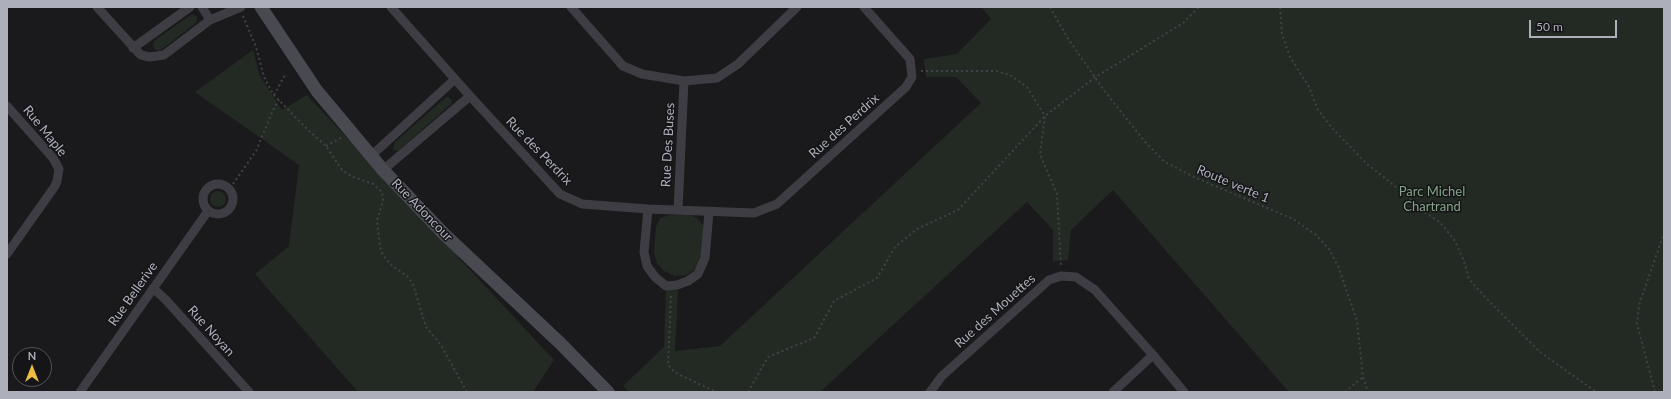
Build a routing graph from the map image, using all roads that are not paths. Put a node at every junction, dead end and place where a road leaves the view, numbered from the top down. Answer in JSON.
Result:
{"nodes":[{"id":1,"x":97,"y":7,"type":"edge"},
{"id":2,"x":190,"y":7,"type":"edge"},
{"id":3,"x":202,"y":7,"type":"edge"},
{"id":4,"x":261,"y":7,"type":"edge"},
{"id":5,"x":391,"y":7,"type":"edge"},
{"id":6,"x":571,"y":7,"type":"edge"},
{"id":7,"x":798,"y":7,"type":"edge"},
{"id":8,"x":864,"y":7,"type":"edge"},
{"id":9,"x":242,"y":11,"type":"edge"},
{"id":10,"x":210,"y":20,"type":"junction"},
{"id":11,"x":133,"y":48,"type":"junction"},
{"id":12,"x":455,"y":79,"type":"junction"},
{"id":13,"x":684,"y":81,"type":"junction"},
{"id":14,"x":470,"y":96,"type":"junction"},
{"id":15,"x":7,"y":106,"type":"edge"},
{"id":16,"x":371,"y":156,"type":"junction"},
{"id":17,"x":383,"y":170,"type":"junction"},
{"id":18,"x":648,"y":209,"type":"junction"},
{"id":19,"x":678,"y":210,"type":"junction"},
{"id":20,"x":208,"y":211,"type":"dead end"},
{"id":21,"x":710,"y":212,"type":"junction"},
{"id":22,"x":7,"y":254,"type":"edge"},
{"id":23,"x":153,"y":288,"type":"junction"},
{"id":24,"x":1153,"y":355,"type":"junction"},
{"id":25,"x":80,"y":392,"type":"edge"},
{"id":26,"x":249,"y":392,"type":"edge"},
{"id":27,"x":608,"y":392,"type":"edge"},
{"id":28,"x":930,"y":392,"type":"edge"},
{"id":29,"x":1113,"y":392,"type":"edge"},
{"id":30,"x":1184,"y":392,"type":"edge"}],
"edges":[{"from":1,"to":11,"type":"street"},
{"from":2,"to":11,"type":"street"},
{"from":3,"to":10,"type":"street"},
{"from":4,"to":16,"type":"street","name":"Rue Adoncour"},
{"from":5,"to":12,"type":"street","name":"Rue des Perdrix"},
{"from":6,"to":13,"type":"street"},
{"from":7,"to":13,"type":"street"},
{"from":8,"to":21,"type":"street","name":"Rue des Perdrix"},
{"from":9,"to":10,"type":"street"},
{"from":10,"to":11,"type":"street"},
{"from":12,"to":14,"type":"street","name":"Rue des Perdrix"},
{"from":12,"to":16,"type":"street"},
{"from":13,"to":19,"type":"street","name":"Rue Des Buses"},
{"from":14,"to":17,"type":"street"},
{"from":14,"to":18,"type":"street","name":"Rue des Perdrix"},
{"from":15,"to":22,"type":"street","name":"Rue Maple"},
{"from":16,"to":17,"type":"street","name":"Rue Adoncour"},
{"from":17,"to":27,"type":"street","name":"Rue Adoncour"},
{"from":18,"to":19,"type":"street","name":"Rue des Perdrix"},
{"from":18,"to":21,"type":"street"},
{"from":19,"to":21,"type":"street","name":"Rue des Perdrix"},
{"from":20,"to":23,"type":"street","name":"Rue Bellerive"},
{"from":23,"to":25,"type":"street","name":"Rue Bellerive"},
{"from":23,"to":26,"type":"street","name":"Rue Noyan"},
{"from":24,"to":28,"type":"street","name":"Rue des Mouettes"},
{"from":24,"to":29,"type":"street"},
{"from":24,"to":30,"type":"street"}]}
